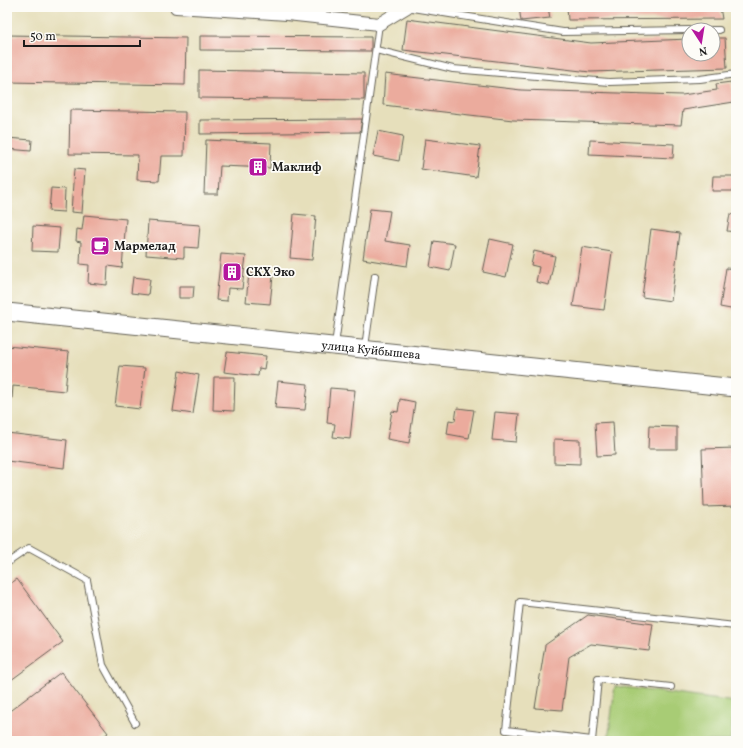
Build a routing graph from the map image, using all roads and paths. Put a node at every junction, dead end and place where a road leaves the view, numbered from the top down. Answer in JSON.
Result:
{"nodes":[{"id":1,"x":176,"y":7,"type":"edge"},
{"id":2,"x":406,"y":7,"type":"edge"},
{"id":3,"x":733,"y":7,"type":"edge"},
{"id":4,"x":284,"y":11,"type":"edge"},
{"id":5,"x":735,"y":14,"type":"edge"},
{"id":6,"x":736,"y":22,"type":"edge"},
{"id":7,"x":379,"y":24,"type":"junction"},
{"id":8,"x":681,"y":30,"type":"edge"},
{"id":9,"x":376,"y":50,"type":"junction"},
{"id":10,"x":736,"y":74,"type":"edge"},
{"id":11,"x":375,"y":276,"type":"dead end"},
{"id":12,"x":7,"y":312,"type":"edge"},
{"id":13,"x":335,"y":346,"type":"junction"},
{"id":14,"x":365,"y":349,"type":"junction"},
{"id":15,"x":736,"y":388,"type":"edge"},
{"id":16,"x":7,"y":563,"type":"edge"},
{"id":17,"x":735,"y":626,"type":"edge"},
{"id":18,"x":671,"y":687,"type":"dead end"},
{"id":19,"x":135,"y":723,"type":"dead end"},
{"id":20,"x":592,"y":740,"type":"edge"}],
"edges":[{"from":1,"to":4,"type":"street"},
{"from":2,"to":7,"type":"street"},
{"from":2,"to":8,"type":"lane"},
{"from":3,"to":5,"type":"lane"},
{"from":4,"to":7,"type":"street"},
{"from":5,"to":6,"type":"lane"},
{"from":7,"to":9,"type":"lane"},
{"from":9,"to":10,"type":"lane"},
{"from":9,"to":13,"type":"lane"},
{"from":11,"to":14,"type":"lane"},
{"from":12,"to":13,"type":"street","name":"улица Куйбышева"},
{"from":13,"to":14,"type":"street","name":"улица Куйбышева"},
{"from":14,"to":15,"type":"street","name":"улица Куйбышева"},
{"from":16,"to":19,"type":"lane"},
{"from":17,"to":20,"type":"lane"},
{"from":18,"to":20,"type":"lane"}]}
